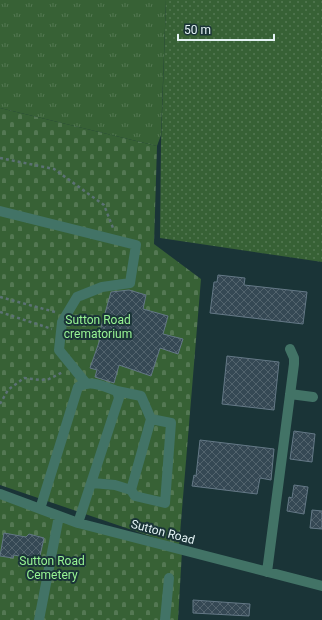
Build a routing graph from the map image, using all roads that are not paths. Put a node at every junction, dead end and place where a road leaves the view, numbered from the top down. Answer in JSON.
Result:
{"nodes":[{"id":1,"x":0,"y":212,"type":"edge"},
{"id":2,"x":290,"y":349,"type":"dead end"},
{"id":3,"x":85,"y":382,"type":"junction"},
{"id":4,"x":117,"y":391,"type":"junction"},
{"id":5,"x":290,"y":394,"type":"junction"},
{"id":6,"x":314,"y":397,"type":"dead end"},
{"id":7,"x":151,"y":418,"type":"junction"},
{"id":8,"x":92,"y":483,"type":"junction"},
{"id":9,"x":131,"y":490,"type":"junction"},
{"id":10,"x":0,"y":494,"type":"edge"},
{"id":11,"x":40,"y":509,"type":"junction"},
{"id":12,"x":59,"y":516,"type":"junction"},
{"id":13,"x":78,"y":523,"type":"junction"},
{"id":14,"x":267,"y":572,"type":"junction"},
{"id":15,"x":169,"y":578,"type":"dead end"},
{"id":16,"x":322,"y":586,"type":"edge"},
{"id":17,"x":39,"y":620,"type":"edge"},
{"id":18,"x":165,"y":620,"type":"edge"}],
"edges":[{"from":1,"to":3,"type":"street"},
{"from":2,"to":5,"type":"street"},
{"from":3,"to":4,"type":"street"},
{"from":3,"to":11,"type":"street"},
{"from":4,"to":7,"type":"street"},
{"from":4,"to":8,"type":"street"},
{"from":5,"to":6,"type":"street"},
{"from":5,"to":14,"type":"street"},
{"from":7,"to":9,"type":"street"},
{"from":7,"to":9,"type":"street"},
{"from":8,"to":9,"type":"street"},
{"from":8,"to":13,"type":"street"},
{"from":10,"to":11,"type":"street","name":"Sutton Road"},
{"from":11,"to":12,"type":"street","name":"Sutton Road"},
{"from":12,"to":13,"type":"street","name":"Sutton Road"},
{"from":12,"to":17,"type":"street"},
{"from":13,"to":14,"type":"street","name":"Sutton Road"},
{"from":14,"to":16,"type":"street","name":"Sutton Road"},
{"from":15,"to":18,"type":"street"}]}
